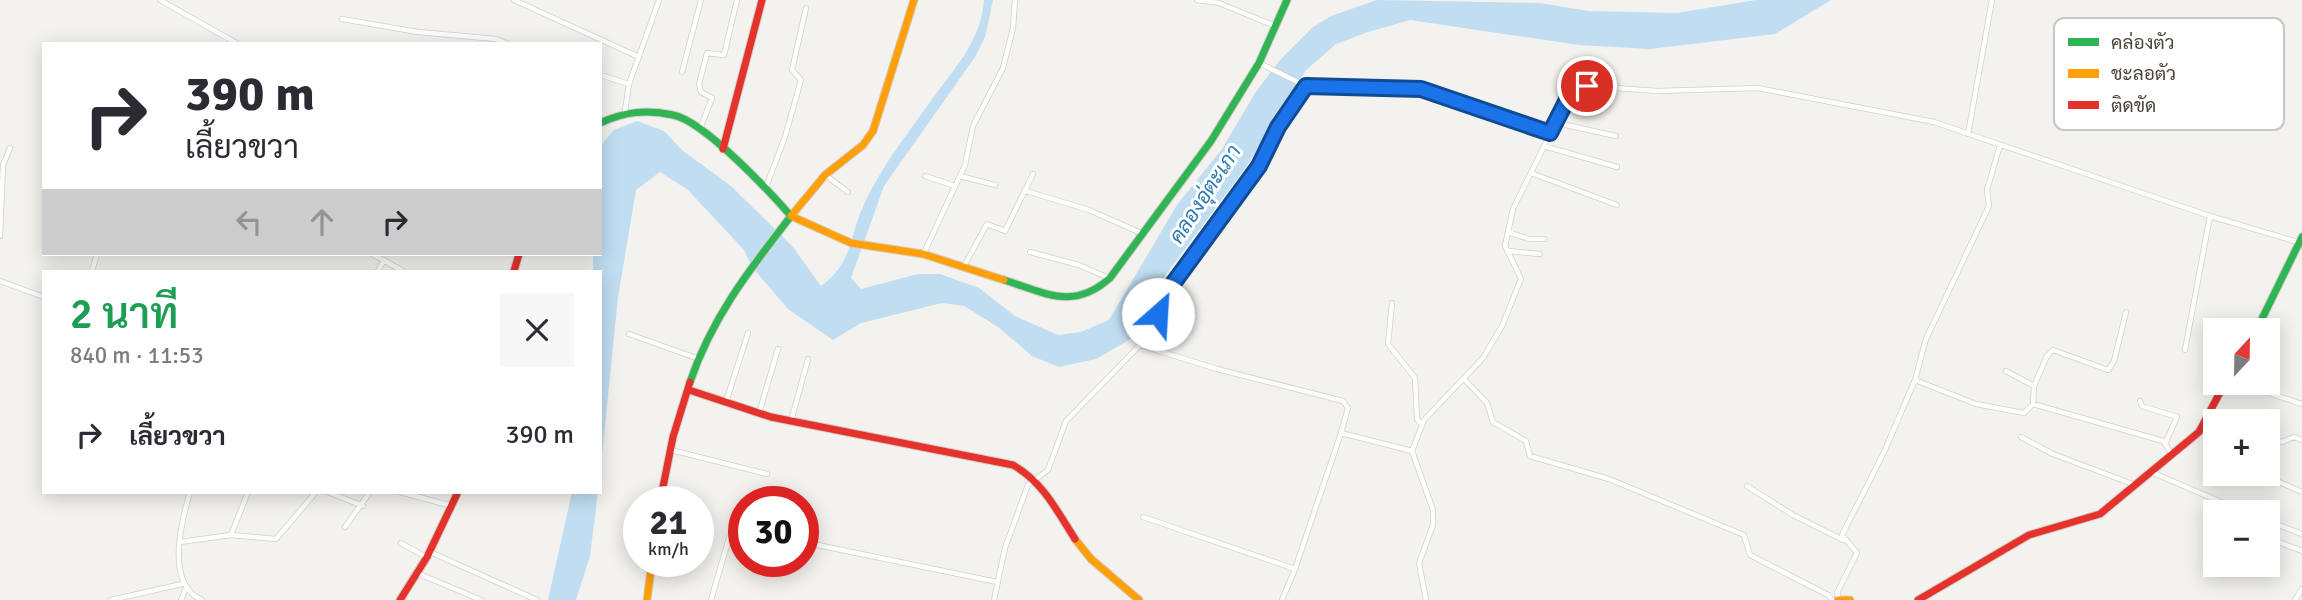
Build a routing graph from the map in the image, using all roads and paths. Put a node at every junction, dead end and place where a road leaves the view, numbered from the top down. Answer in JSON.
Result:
{"nodes":[{"id":1,"x":160,"y":0,"type":"edge"},
{"id":2,"x":514,"y":0,"type":"edge"},
{"id":3,"x":659,"y":0,"type":"edge"},
{"id":4,"x":701,"y":0,"type":"edge"},
{"id":5,"x":737,"y":0,"type":"edge"},
{"id":6,"x":762,"y":0,"type":"edge"},
{"id":7,"x":914,"y":0,"type":"edge"},
{"id":8,"x":1015,"y":0,"type":"edge"},
{"id":9,"x":1197,"y":0,"type":"edge"},
{"id":10,"x":1287,"y":0,"type":"edge"},
{"id":11,"x":1992,"y":0,"type":"edge"},
{"id":12,"x":806,"y":8,"type":"dead end"},
{"id":13,"x":342,"y":19,"type":"dead end"},
{"id":14,"x":1275,"y":26,"type":"junction"},
{"id":15,"x":234,"y":42,"type":"edge"},
{"id":16,"x":503,"y":42,"type":"edge"},
{"id":17,"x":639,"y":57,"type":"junction"},
{"id":18,"x":1262,"y":64,"type":"junction"},
{"id":19,"x":682,"y":72,"type":"dead end"},
{"id":20,"x":602,"y":76,"type":"edge"},
{"id":21,"x":629,"y":84,"type":"junction"},
{"id":22,"x":1305,"y":86,"type":"junction"},
{"id":23,"x":624,"y":112,"type":"junction"},
{"id":24,"x":1557,"y":120,"type":"junction"},
{"id":25,"x":602,"y":123,"type":"edge"},
{"id":26,"x":701,"y":129,"type":"junction"},
{"id":27,"x":1550,"y":133,"type":"junction"},
{"id":28,"x":1968,"y":134,"type":"junction"},
{"id":29,"x":1616,"y":136,"type":"dead end"},
{"id":30,"x":2000,"y":145,"type":"junction"},
{"id":31,"x":1544,"y":146,"type":"junction"},
{"id":32,"x":10,"y":148,"type":"dead end"},
{"id":33,"x":723,"y":149,"type":"junction"},
{"id":34,"x":1617,"y":167,"type":"dead end"},
{"id":35,"x":1531,"y":173,"type":"junction"},
{"id":36,"x":1033,"y":174,"type":"dead end"},
{"id":37,"x":825,"y":175,"type":"junction"},
{"id":38,"x":925,"y":176,"type":"dead end"},
{"id":39,"x":960,"y":176,"type":"junction"},
{"id":40,"x":995,"y":185,"type":"dead end"},
{"id":41,"x":955,"y":187,"type":"junction"},
{"id":42,"x":766,"y":188,"type":"junction"},
{"id":43,"x":1026,"y":191,"type":"junction"},
{"id":44,"x":848,"y":192,"type":"dead end"},
{"id":45,"x":1617,"y":205,"type":"dead end"},
{"id":46,"x":791,"y":216,"type":"junction"},
{"id":47,"x":2210,"y":216,"type":"junction"},
{"id":48,"x":1507,"y":232,"type":"junction"},
{"id":49,"x":1141,"y":233,"type":"junction"},
{"id":50,"x":0,"y":236,"type":"edge"},
{"id":51,"x":1544,"y":239,"type":"dead end"},
{"id":52,"x":2301,"y":241,"type":"edge"},
{"id":53,"x":1508,"y":250,"type":"junction"},
{"id":54,"x":1030,"y":252,"type":"dead end"},
{"id":55,"x":923,"y":254,"type":"junction"},
{"id":56,"x":1540,"y":254,"type":"dead end"},
{"id":57,"x":376,"y":256,"type":"edge"},
{"id":58,"x":384,"y":260,"type":"junction"},
{"id":59,"x":963,"y":267,"type":"junction"},
{"id":60,"x":379,"y":270,"type":"edge"},
{"id":61,"x":401,"y":270,"type":"edge"},
{"id":62,"x":1110,"y":278,"type":"junction"},
{"id":63,"x":0,"y":281,"type":"edge"},
{"id":64,"x":42,"y":296,"type":"edge"},
{"id":65,"x":1392,"y":303,"type":"dead end"},
{"id":66,"x":2126,"y":312,"type":"dead end"},
{"id":67,"x":2262,"y":318,"type":"edge"},
{"id":68,"x":748,"y":333,"type":"dead end"},
{"id":69,"x":629,"y":334,"type":"dead end"},
{"id":70,"x":1140,"y":345,"type":"junction"},
{"id":71,"x":778,"y":349,"type":"dead end"},
{"id":72,"x":2185,"y":350,"type":"dead end"},
{"id":73,"x":698,"y":359,"type":"junction"},
{"id":74,"x":808,"y":359,"type":"dead end"},
{"id":75,"x":2006,"y":371,"type":"dead end"},
{"id":76,"x":1464,"y":379,"type":"junction"},
{"id":77,"x":1915,"y":380,"type":"junction"},
{"id":78,"x":2034,"y":386,"type":"junction"},
{"id":79,"x":689,"y":390,"type":"junction"},
{"id":80,"x":2278,"y":396,"type":"edge"},
{"id":81,"x":2140,"y":401,"type":"dead end"},
{"id":82,"x":726,"y":403,"type":"junction"},
{"id":83,"x":2033,"y":404,"type":"junction"},
{"id":84,"x":2302,"y":404,"type":"edge"},
{"id":85,"x":759,"y":413,"type":"junction"},
{"id":86,"x":791,"y":421,"type":"junction"},
{"id":87,"x":1421,"y":424,"type":"junction"},
{"id":88,"x":2203,"y":425,"type":"edge"},
{"id":89,"x":1341,"y":433,"type":"junction"},
{"id":90,"x":2021,"y":437,"type":"dead end"},
{"id":91,"x":2302,"y":440,"type":"edge"},
{"id":92,"x":2280,"y":441,"type":"edge"},
{"id":93,"x":2165,"y":444,"type":"junction"},
{"id":94,"x":670,"y":449,"type":"junction"},
{"id":95,"x":1412,"y":451,"type":"junction"},
{"id":96,"x":2172,"y":454,"type":"junction"},
{"id":97,"x":2151,"y":472,"type":"junction"},
{"id":98,"x":767,"y":474,"type":"dead end"},
{"id":99,"x":1035,"y":479,"type":"junction"},
{"id":100,"x":2280,"y":482,"type":"edge"},
{"id":101,"x":2135,"y":485,"type":"junction"},
{"id":102,"x":663,"y":486,"type":"edge"},
{"id":103,"x":1747,"y":486,"type":"dead end"},
{"id":104,"x":2302,"y":492,"type":"edge"},
{"id":105,"x":190,"y":494,"type":"edge"},
{"id":106,"x":247,"y":494,"type":"edge"},
{"id":107,"x":314,"y":494,"type":"edge"},
{"id":108,"x":333,"y":494,"type":"edge"},
{"id":109,"x":369,"y":494,"type":"edge"},
{"id":110,"x":408,"y":494,"type":"edge"},
{"id":111,"x":457,"y":494,"type":"edge"},
{"id":112,"x":2216,"y":500,"type":"edge"},
{"id":113,"x":363,"y":506,"type":"junction"},
{"id":114,"x":453,"y":506,"type":"junction"},
{"id":115,"x":1143,"y":517,"type":"dead end"},
{"id":116,"x":2280,"y":526,"type":"edge"},
{"id":117,"x":345,"y":527,"type":"dead end"},
{"id":118,"x":2302,"y":534,"type":"edge"},
{"id":119,"x":231,"y":535,"type":"junction"},
{"id":120,"x":1843,"y":540,"type":"junction"},
{"id":121,"x":728,"y":541,"type":"edge"},
{"id":122,"x":180,"y":542,"type":"junction"},
{"id":123,"x":401,"y":543,"type":"dead end"},
{"id":124,"x":2280,"y":543,"type":"edge"},
{"id":125,"x":819,"y":545,"type":"edge"},
{"id":126,"x":2302,"y":551,"type":"edge"},
{"id":127,"x":428,"y":554,"type":"junction"},
{"id":128,"x":1295,"y":569,"type":"junction"},
{"id":129,"x":417,"y":573,"type":"junction"},
{"id":130,"x":650,"y":577,"type":"edge"},
{"id":131,"x":997,"y":582,"type":"junction"},
{"id":132,"x":182,"y":584,"type":"junction"},
{"id":133,"x":2302,"y":589,"type":"edge"},
{"id":134,"x":185,"y":590,"type":"junction"},
{"id":135,"x":111,"y":600,"type":"edge"},
{"id":136,"x":181,"y":600,"type":"edge"},
{"id":137,"x":202,"y":600,"type":"edge"},
{"id":138,"x":400,"y":600,"type":"edge"},
{"id":139,"x":481,"y":600,"type":"edge"},
{"id":140,"x":537,"y":600,"type":"edge"},
{"id":141,"x":648,"y":600,"type":"edge"},
{"id":142,"x":711,"y":600,"type":"edge"},
{"id":143,"x":994,"y":600,"type":"edge"},
{"id":144,"x":1139,"y":600,"type":"edge"},
{"id":145,"x":1282,"y":600,"type":"edge"},
{"id":146,"x":1426,"y":600,"type":"edge"},
{"id":147,"x":1832,"y":600,"type":"edge"},
{"id":148,"x":1839,"y":600,"type":"edge"},
{"id":149,"x":1850,"y":600,"type":"edge"},
{"id":150,"x":1919,"y":600,"type":"edge"},
{"id":151,"x":2295,"y":600,"type":"edge"}],
"edges":[{"from":1,"to":15,"type":"street"},
{"from":2,"to":17,"type":"street"},
{"from":3,"to":17,"type":"street"},
{"from":4,"to":19,"type":"street"},
{"from":5,"to":26,"type":"street"},
{"from":6,"to":33,"type":"street"},
{"from":7,"to":37,"type":"street"},
{"from":8,"to":39,"type":"street"},
{"from":9,"to":14,"type":"street"},
{"from":10,"to":14,"type":"street"},
{"from":11,"to":28,"type":"street"},
{"from":12,"to":42,"type":"street"},
{"from":13,"to":16,"type":"street"},
{"from":14,"to":18,"type":"street"},
{"from":17,"to":21,"type":"street"},
{"from":18,"to":22,"type":"street"},
{"from":18,"to":49,"type":"street"},
{"from":20,"to":21,"type":"street"},
{"from":21,"to":23,"type":"street"},
{"from":22,"to":27,"type":"street"},
{"from":22,"to":70,"type":"street"},
{"from":23,"to":25,"type":"street"},
{"from":23,"to":26,"type":"street"},
{"from":24,"to":27,"type":"street"},
{"from":24,"to":28,"type":"street"},
{"from":24,"to":29,"type":"street"},
{"from":26,"to":33,"type":"street"},
{"from":27,"to":31,"type":"street"},
{"from":28,"to":30,"type":"street"},
{"from":30,"to":47,"type":"street"},
{"from":30,"to":77,"type":"street"},
{"from":31,"to":34,"type":"street"},
{"from":31,"to":35,"type":"street"},
{"from":32,"to":50,"type":"street"},
{"from":33,"to":42,"type":"street"},
{"from":35,"to":45,"type":"street"},
{"from":35,"to":48,"type":"street"},
{"from":36,"to":43,"type":"street"},
{"from":37,"to":44,"type":"street"},
{"from":37,"to":46,"type":"street"},
{"from":38,"to":41,"type":"street"},
{"from":39,"to":40,"type":"street"},
{"from":39,"to":41,"type":"street"},
{"from":41,"to":55,"type":"street"},
{"from":42,"to":46,"type":"street"},
{"from":43,"to":49,"type":"street"},
{"from":43,"to":59,"type":"street"},
{"from":46,"to":55,"type":"street"},
{"from":46,"to":73,"type":"street"},
{"from":47,"to":52,"type":"street"},
{"from":47,"to":72,"type":"street"},
{"from":48,"to":51,"type":"street"},
{"from":48,"to":53,"type":"street"},
{"from":49,"to":62,"type":"street"},
{"from":52,"to":67,"type":"street"},
{"from":53,"to":56,"type":"street"},
{"from":53,"to":76,"type":"street"},
{"from":54,"to":62,"type":"street"},
{"from":55,"to":59,"type":"street"},
{"from":57,"to":58,"type":"street"},
{"from":58,"to":60,"type":"street"},
{"from":58,"to":61,"type":"street"},
{"from":59,"to":62,"type":"street"},
{"from":63,"to":64,"type":"street"},
{"from":65,"to":87,"type":"street"},
{"from":66,"to":78,"type":"street"},
{"from":68,"to":82,"type":"street"},
{"from":69,"to":73,"type":"street"},
{"from":70,"to":89,"type":"street"},
{"from":70,"to":99,"type":"street"},
{"from":71,"to":85,"type":"street"},
{"from":73,"to":79,"type":"street"},
{"from":74,"to":86,"type":"street"},
{"from":75,"to":78,"type":"street"},
{"from":76,"to":87,"type":"street"},
{"from":76,"to":147,"type":"street"},
{"from":77,"to":83,"type":"street"},
{"from":77,"to":120,"type":"street"},
{"from":78,"to":83,"type":"street"},
{"from":79,"to":82,"type":"street"},
{"from":79,"to":94,"type":"street"},
{"from":80,"to":84,"type":"street"},
{"from":81,"to":93,"type":"street"},
{"from":82,"to":85,"type":"street"},
{"from":83,"to":93,"type":"street"},
{"from":85,"to":86,"type":"street"},
{"from":86,"to":99,"type":"street"},
{"from":87,"to":95,"type":"street"},
{"from":88,"to":96,"type":"street"},
{"from":89,"to":95,"type":"street"},
{"from":89,"to":128,"type":"street"},
{"from":90,"to":101,"type":"street"},
{"from":91,"to":92,"type":"street"},
{"from":93,"to":96,"type":"street"},
{"from":94,"to":98,"type":"street"},
{"from":94,"to":102,"type":"street"},
{"from":95,"to":146,"type":"street"},
{"from":96,"to":97,"type":"street"},
{"from":97,"to":101,"type":"street"},
{"from":97,"to":112,"type":"street"},
{"from":99,"to":131,"type":"street"},
{"from":99,"to":144,"type":"street"},
{"from":100,"to":104,"type":"street"},
{"from":101,"to":150,"type":"street"},
{"from":103,"to":120,"type":"street"},
{"from":105,"to":122,"type":"street"},
{"from":106,"to":119,"type":"street"},
{"from":107,"to":119,"type":"street"},
{"from":108,"to":113,"type":"street"},
{"from":109,"to":113,"type":"street"},
{"from":110,"to":114,"type":"street"},
{"from":111,"to":114,"type":"street"},
{"from":113,"to":117,"type":"street"},
{"from":114,"to":127,"type":"street"},
{"from":115,"to":128,"type":"street"},
{"from":116,"to":118,"type":"street"},
{"from":119,"to":122,"type":"street"},
{"from":120,"to":148,"type":"street"},
{"from":121,"to":142,"type":"street"},
{"from":122,"to":132,"type":"street"},
{"from":123,"to":127,"type":"street"},
{"from":124,"to":126,"type":"street"},
{"from":125,"to":131,"type":"street"},
{"from":127,"to":129,"type":"street"},
{"from":127,"to":140,"type":"street"},
{"from":128,"to":145,"type":"street"},
{"from":129,"to":138,"type":"street"},
{"from":129,"to":139,"type":"street"},
{"from":130,"to":141,"type":"street"},
{"from":131,"to":143,"type":"street"},
{"from":132,"to":134,"type":"street"},
{"from":132,"to":135,"type":"street"},
{"from":133,"to":151,"type":"street"},
{"from":134,"to":136,"type":"street"},
{"from":134,"to":137,"type":"street"},
{"from":148,"to":149,"type":"street"}]}
